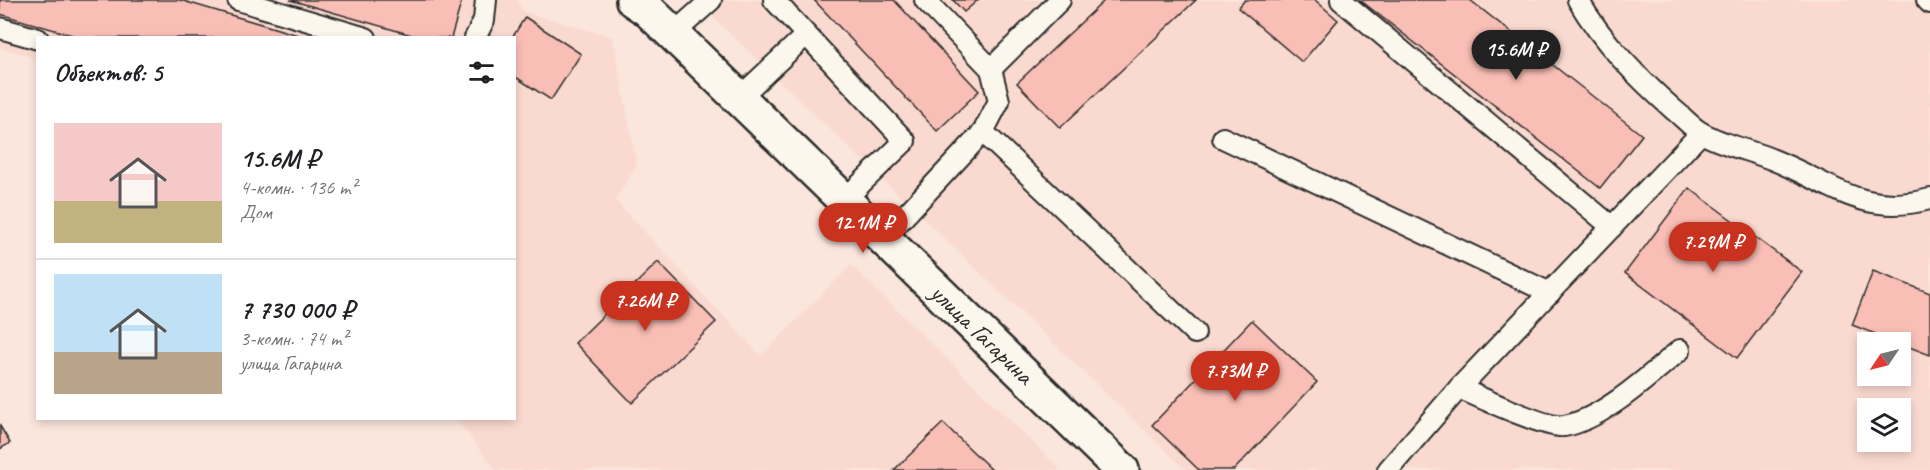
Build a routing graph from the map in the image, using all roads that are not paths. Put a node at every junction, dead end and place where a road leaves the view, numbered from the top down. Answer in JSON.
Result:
{"nodes":[{"id":1,"x":238,"y":0,"type":"edge"},
{"id":2,"x":486,"y":0,"type":"edge"},
{"id":3,"x":633,"y":0,"type":"edge"},
{"id":4,"x":711,"y":0,"type":"edge"},
{"id":5,"x":774,"y":0,"type":"edge"},
{"id":6,"x":925,"y":0,"type":"edge"},
{"id":7,"x":1060,"y":0,"type":"edge"},
{"id":8,"x":1341,"y":0,"type":"edge"},
{"id":9,"x":1578,"y":0,"type":"edge"},
{"id":10,"x":1927,"y":0,"type":"edge"},
{"id":11,"x":1930,"y":3,"type":"edge"},
{"id":12,"x":0,"y":28,"type":"edge"},
{"id":13,"x":673,"y":34,"type":"junction"},
{"id":14,"x":806,"y":34,"type":"junction"},
{"id":15,"x":359,"y":36,"type":"edge"},
{"id":16,"x":477,"y":36,"type":"edge"},
{"id":17,"x":36,"y":38,"type":"edge"},
{"id":18,"x":991,"y":69,"type":"junction"},
{"id":19,"x":739,"y":98,"type":"junction"},
{"id":20,"x":983,"y":132,"type":"junction"},
{"id":21,"x":1701,"y":133,"type":"junction"},
{"id":22,"x":1223,"y":138,"type":"dead end"},
{"id":23,"x":1930,"y":199,"type":"edge"},
{"id":24,"x":844,"y":200,"type":"junction"},
{"id":25,"x":1612,"y":227,"type":"junction"},
{"id":26,"x":884,"y":238,"type":"junction"},
{"id":27,"x":1550,"y":293,"type":"junction"},
{"id":28,"x":1195,"y":333,"type":"dead end"},
{"id":29,"x":1680,"y":350,"type":"dead end"},
{"id":30,"x":1459,"y":388,"type":"junction"},
{"id":31,"x":1122,"y":470,"type":"edge"},
{"id":32,"x":1388,"y":470,"type":"edge"}],
"edges":[{"from":1,"to":15,"type":"lane"},
{"from":2,"to":16,"type":"lane"},
{"from":3,"to":13,"type":"street","name":"улица Гагарина"},
{"from":4,"to":13,"type":"lane"},
{"from":5,"to":14,"type":"lane"},
{"from":6,"to":18,"type":"lane"},
{"from":7,"to":18,"type":"lane"},
{"from":8,"to":25,"type":"lane"},
{"from":9,"to":21,"type":"lane"},
{"from":10,"to":11,"type":"lane"},
{"from":12,"to":17,"type":"lane"},
{"from":13,"to":19,"type":"street","name":"улица Гагарина"},
{"from":14,"to":19,"type":"lane"},
{"from":14,"to":24,"type":"lane"},
{"from":18,"to":20,"type":"lane"},
{"from":19,"to":24,"type":"street","name":"улица Гагарина"},
{"from":20,"to":26,"type":"lane"},
{"from":20,"to":28,"type":"lane"},
{"from":21,"to":23,"type":"lane"},
{"from":21,"to":25,"type":"lane"},
{"from":22,"to":27,"type":"lane"},
{"from":24,"to":26,"type":"street","name":"улица Гагарина"},
{"from":25,"to":27,"type":"lane"},
{"from":26,"to":31,"type":"street","name":"улица Гагарина"},
{"from":27,"to":30,"type":"lane"},
{"from":29,"to":30,"type":"lane"},
{"from":30,"to":32,"type":"lane"}]}
